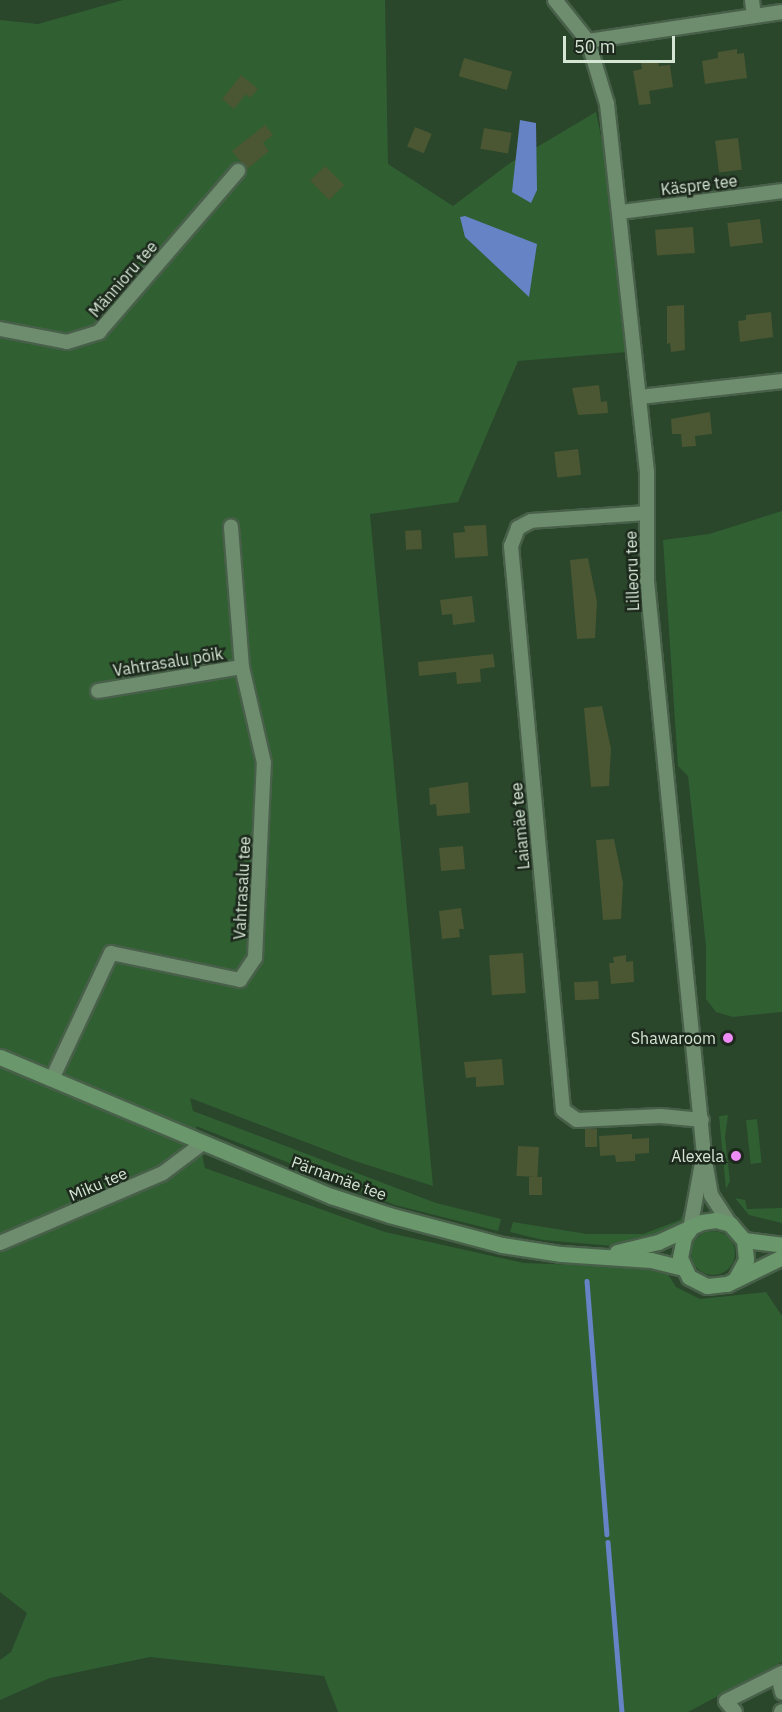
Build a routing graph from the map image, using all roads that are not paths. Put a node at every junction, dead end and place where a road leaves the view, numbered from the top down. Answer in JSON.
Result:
{"nodes":[{"id":1,"x":555,"y":0,"type":"edge"},
{"id":2,"x":752,"y":0,"type":"edge"},
{"id":3,"x":782,"y":12,"type":"edge"},
{"id":4,"x":754,"y":16,"type":"junction"},
{"id":5,"x":588,"y":41,"type":"junction"},
{"id":6,"x":237,"y":171,"type":"dead end"},
{"id":7,"x":782,"y":191,"type":"edge"},
{"id":8,"x":621,"y":212,"type":"junction"},
{"id":9,"x":0,"y":329,"type":"edge"},
{"id":10,"x":782,"y":381,"type":"edge"},
{"id":11,"x":640,"y":397,"type":"junction"},
{"id":12,"x":647,"y":513,"type":"junction"},
{"id":13,"x":231,"y":526,"type":"dead end"},
{"id":14,"x":242,"y":667,"type":"junction"},
{"id":15,"x":98,"y":691,"type":"dead end"},
{"id":16,"x":0,"y":1057,"type":"edge"},
{"id":17,"x":52,"y":1079,"type":"junction"},
{"id":18,"x":702,"y":1120,"type":"junction"},
{"id":19,"x":203,"y":1143,"type":"junction"},
{"id":20,"x":704,"y":1155,"type":"junction"},
{"id":21,"x":730,"y":1224,"type":"junction"},
{"id":22,"x":690,"y":1229,"type":"junction"},
{"id":23,"x":744,"y":1240,"type":"junction"},
{"id":24,"x":0,"y":1243,"type":"edge"},
{"id":25,"x":774,"y":1245,"type":"edge"},
{"id":26,"x":602,"y":1256,"type":"junction"},
{"id":27,"x":782,"y":1257,"type":"edge"},
{"id":28,"x":683,"y":1268,"type":"junction"},
{"id":29,"x":736,"y":1278,"type":"junction"},
{"id":30,"x":780,"y":1674,"type":"edge"},
{"id":31,"x":782,"y":1693,"type":"edge"},
{"id":32,"x":735,"y":1712,"type":"edge"}],
"edges":[{"from":1,"to":5,"type":"street","name":"Lilleoru tee"},
{"from":2,"to":4,"type":"street"},
{"from":3,"to":4,"type":"street"},
{"from":4,"to":5,"type":"street"},
{"from":5,"to":8,"type":"street","name":"Lilleoru tee"},
{"from":6,"to":9,"type":"street","name":"Männioru tee"},
{"from":7,"to":8,"type":"street","name":"Käspre tee"},
{"from":8,"to":11,"type":"street","name":"Lilleoru tee"},
{"from":10,"to":11,"type":"street"},
{"from":11,"to":12,"type":"street","name":"Lilleoru tee"},
{"from":12,"to":18,"type":"street","name":"Lilleoru tee"},
{"from":12,"to":18,"type":"street","name":"Laiamäe tee"},
{"from":13,"to":14,"type":"street","name":"Vahtrasalu tee"},
{"from":14,"to":15,"type":"street","name":"Vahtrasalu põik"},
{"from":14,"to":17,"type":"street","name":"Vahtrasalu tee"},
{"from":16,"to":17,"type":"main road","name":"Pärnamäe tee"},
{"from":17,"to":19,"type":"main road","name":"Pärnamäe tee"},
{"from":18,"to":20,"type":"street","name":"Lilleoru tee"},
{"from":19,"to":24,"type":"street","name":"Miku tee"},
{"from":19,"to":26,"type":"main road","name":"Pärnamäe tee"},
{"from":20,"to":21,"type":"street","name":"Lilleoru tee"},
{"from":20,"to":22,"type":"street","name":"Lilleoru tee"},
{"from":21,"to":22,"type":"main road"},
{"from":21,"to":23,"type":"main road"},
{"from":22,"to":26,"type":"main road"},
{"from":22,"to":28,"type":"main road"},
{"from":23,"to":25,"type":"main road"},
{"from":23,"to":29,"type":"main road"},
{"from":26,"to":28,"type":"main road","name":"Pärnamäe tee"},
{"from":27,"to":29,"type":"main road"},
{"from":28,"to":29,"type":"main road"},
{"from":30,"to":31,"type":"street"},
{"from":30,"to":32,"type":"street"}]}
